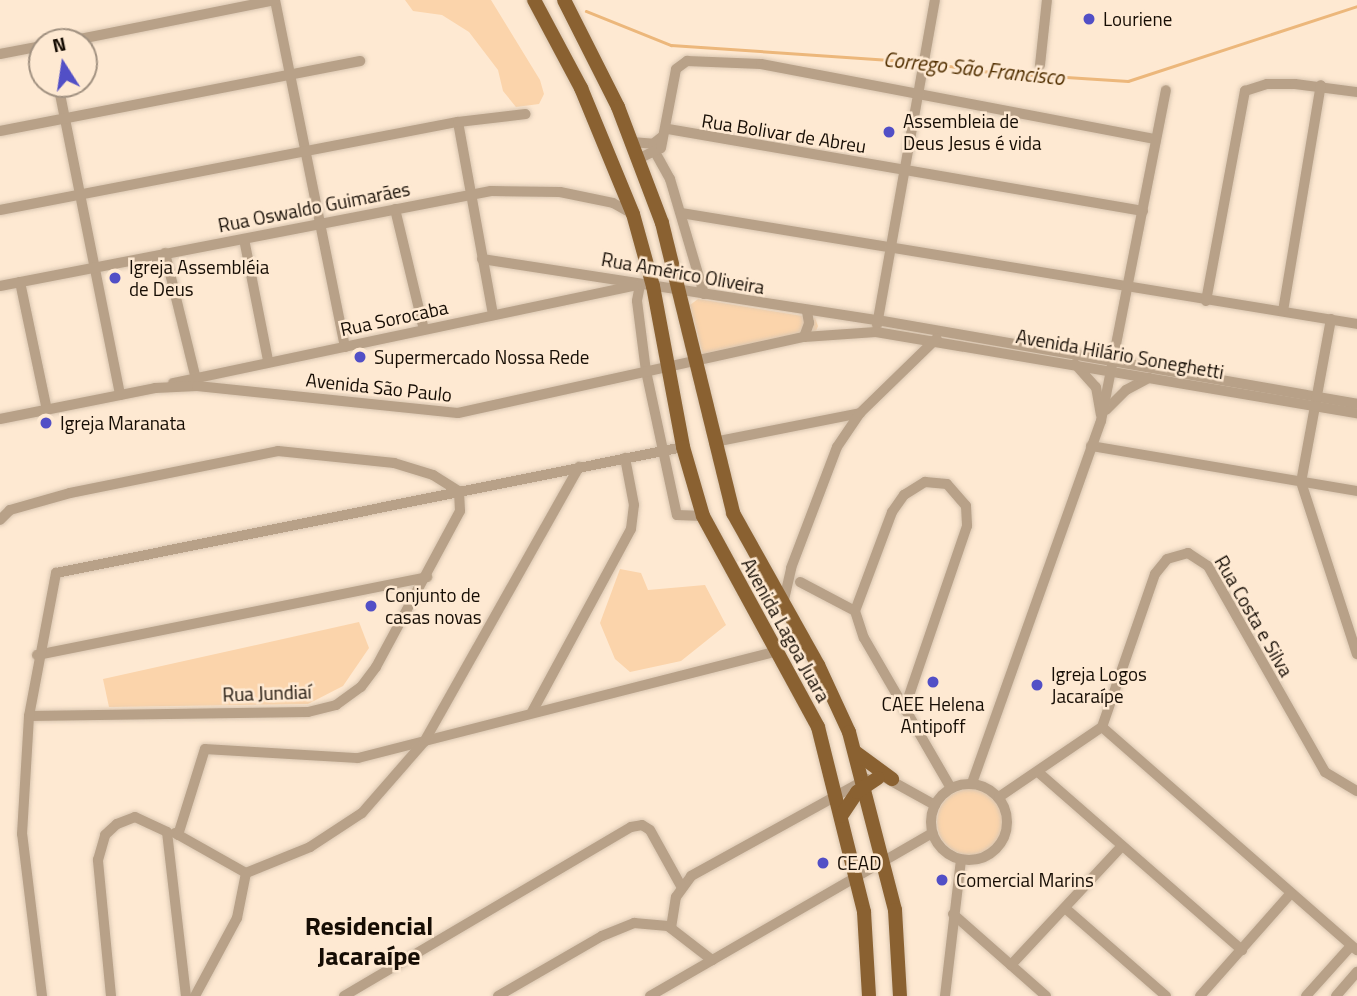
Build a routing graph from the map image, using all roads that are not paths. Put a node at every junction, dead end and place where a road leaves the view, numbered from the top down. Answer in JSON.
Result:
{"nodes":[{"id":1,"x":275,"y":0,"type":"edge"},
{"id":2,"x":534,"y":0,"type":"edge"},
{"id":3,"x":564,"y":0,"type":"edge"},
{"id":4,"x":935,"y":0,"type":"edge"},
{"id":5,"x":1047,"y":0,"type":"edge"},
{"id":6,"x":98,"y":35,"type":"edge"},
{"id":7,"x":28,"y":49,"type":"edge"},
{"id":8,"x":0,"y":54,"type":"edge"},
{"id":9,"x":360,"y":61,"type":"dead end"},
{"id":10,"x":1040,"y":65,"type":"dead end"},
{"id":11,"x":289,"y":75,"type":"junction"},
{"id":12,"x":1321,"y":85,"type":"junction"},
{"id":13,"x":1166,"y":90,"type":"dead end"},
{"id":14,"x":1357,"y":92,"type":"edge"},
{"id":15,"x":917,"y":95,"type":"junction"},
{"id":16,"x":61,"y":98,"type":"edge"},
{"id":17,"x":526,"y":114,"type":"dead end"},
{"id":18,"x":66,"y":118,"type":"junction"},
{"id":19,"x":458,"y":122,"type":"junction"},
{"id":20,"x":668,"y":130,"type":"junction"},
{"id":21,"x":0,"y":131,"type":"edge"},
{"id":22,"x":1154,"y":139,"type":"junction"},
{"id":23,"x":632,"y":142,"type":"junction"},
{"id":24,"x":656,"y":148,"type":"junction"},
{"id":25,"x":305,"y":151,"type":"junction"},
{"id":26,"x":638,"y":159,"type":"junction"},
{"id":27,"x":905,"y":171,"type":"junction"},
{"id":28,"x":79,"y":194,"type":"junction"},
{"id":29,"x":471,"y":194,"type":"junction"},
{"id":30,"x":395,"y":209,"type":"junction"},
{"id":31,"x":0,"y":210,"type":"edge"},
{"id":32,"x":1143,"y":211,"type":"junction"},
{"id":33,"x":681,"y":213,"type":"junction"},
{"id":34,"x":633,"y":214,"type":"junction"},
{"id":35,"x":320,"y":224,"type":"junction"},
{"id":36,"x":244,"y":239,"type":"junction"},
{"id":37,"x":892,"y":246,"type":"junction"},
{"id":38,"x":165,"y":253,"type":"junction"},
{"id":39,"x":482,"y":259,"type":"junction"},
{"id":40,"x":93,"y":267,"type":"junction"},
{"id":41,"x":20,"y":282,"type":"junction"},
{"id":42,"x":0,"y":286,"type":"edge"},
{"id":43,"x":647,"y":286,"type":"junction"},
{"id":44,"x":681,"y":290,"type":"junction"},
{"id":45,"x":1129,"y":290,"type":"junction"},
{"id":46,"x":704,"y":294,"type":"junction"},
{"id":47,"x":1206,"y":301,"type":"junction"},
{"id":48,"x":1283,"y":311,"type":"junction"},
{"id":49,"x":807,"y":312,"type":"junction"},
{"id":50,"x":493,"y":314,"type":"junction"},
{"id":51,"x":1331,"y":319,"type":"junction"},
{"id":52,"x":877,"y":320,"type":"junction"},
{"id":53,"x":1357,"y":323,"type":"edge"},
{"id":54,"x":424,"y":330,"type":"junction"},
{"id":55,"x":876,"y":332,"type":"junction"},
{"id":56,"x":804,"y":337,"type":"junction"},
{"id":57,"x":937,"y":337,"type":"junction"},
{"id":58,"x":345,"y":347,"type":"junction"},
{"id":59,"x":1018,"y":350,"type":"junction"},
{"id":60,"x":268,"y":360,"type":"junction"},
{"id":61,"x":696,"y":360,"type":"junction"},
{"id":62,"x":1075,"y":364,"type":"junction"},
{"id":63,"x":666,"y":367,"type":"junction"},
{"id":64,"x":1115,"y":367,"type":"junction"},
{"id":65,"x":646,"y":371,"type":"junction"},
{"id":66,"x":1150,"y":378,"type":"junction"},
{"id":67,"x":196,"y":382,"type":"junction"},
{"id":68,"x":120,"y":395,"type":"junction"},
{"id":69,"x":1315,"y":402,"type":"junction"},
{"id":70,"x":1357,"y":404,"type":"edge"},
{"id":71,"x":47,"y":410,"type":"junction"},
{"id":72,"x":860,"y":412,"type":"junction"},
{"id":73,"x":1357,"y":413,"type":"edge"},
{"id":74,"x":1102,"y":418,"type":"junction"},
{"id":75,"x":0,"y":419,"type":"edge"},
{"id":76,"x":714,"y":442,"type":"junction"},
{"id":77,"x":1091,"y":446,"type":"junction"},
{"id":78,"x":683,"y":447,"type":"junction"},
{"id":79,"x":664,"y":450,"type":"junction"},
{"id":80,"x":625,"y":458,"type":"junction"},
{"id":81,"x":579,"y":467,"type":"junction"},
{"id":82,"x":1301,"y":482,"type":"junction"},
{"id":83,"x":459,"y":491,"type":"junction"},
{"id":84,"x":1357,"y":491,"type":"edge"},
{"id":85,"x":703,"y":516,"type":"junction"},
{"id":86,"x":0,"y":520,"type":"edge"},
{"id":87,"x":427,"y":577,"type":"junction"},
{"id":88,"x":800,"y":582,"type":"dead end"},
{"id":89,"x":783,"y":606,"type":"junction"},
{"id":90,"x":855,"y":611,"type":"junction"},
{"id":91,"x":777,"y":651,"type":"junction"},
{"id":92,"x":1357,"y":654,"type":"edge"},
{"id":93,"x":37,"y":655,"type":"junction"},
{"id":94,"x":904,"y":710,"type":"junction"},
{"id":95,"x":532,"y":712,"type":"junction"},
{"id":96,"x":29,"y":716,"type":"junction"},
{"id":97,"x":1102,"y":727,"type":"junction"},
{"id":98,"x":424,"y":742,"type":"junction"},
{"id":99,"x":855,"y":752,"type":"junction"},
{"id":100,"x":1038,"y":772,"type":"junction"},
{"id":101,"x":885,"y":778,"type":"junction"},
{"id":102,"x":862,"y":783,"type":"junction"},
{"id":103,"x":972,"y":783,"type":"junction"},
{"id":104,"x":951,"y":788,"type":"junction"},
{"id":105,"x":1357,"y":791,"type":"edge"},
{"id":106,"x":836,"y":793,"type":"junction"},
{"id":107,"x":999,"y":797,"type":"junction"},
{"id":108,"x":936,"y":805,"type":"junction"},
{"id":109,"x":841,"y":816,"type":"junction"},
{"id":110,"x":162,"y":827,"type":"junction"},
{"id":111,"x":932,"y":833,"type":"junction"},
{"id":112,"x":178,"y":835,"type":"junction"},
{"id":113,"x":1121,"y":847,"type":"junction"},
{"id":114,"x":883,"y":859,"type":"junction"},
{"id":115,"x":961,"y":860,"type":"junction"},
{"id":116,"x":246,"y":873,"type":"junction"},
{"id":117,"x":857,"y":875,"type":"junction"},
{"id":118,"x":681,"y":886,"type":"junction"},
{"id":119,"x":1291,"y":893,"type":"junction"},
{"id":120,"x":1065,"y":908,"type":"junction"},
{"id":121,"x":953,"y":914,"type":"junction"},
{"id":122,"x":671,"y":929,"type":"junction"},
{"id":123,"x":1354,"y":948,"type":"edge"},
{"id":124,"x":1242,"y":950,"type":"junction"},
{"id":125,"x":712,"y":960,"type":"junction"},
{"id":126,"x":1012,"y":965,"type":"junction"},
{"id":127,"x":1357,"y":972,"type":"edge"},
{"id":128,"x":1341,"y":994,"type":"edge"},
{"id":129,"x":42,"y":996,"type":"edge"},
{"id":130,"x":111,"y":996,"type":"edge"},
{"id":131,"x":186,"y":996,"type":"edge"},
{"id":132,"x":195,"y":996,"type":"edge"},
{"id":133,"x":344,"y":996,"type":"edge"},
{"id":134,"x":498,"y":996,"type":"edge"},
{"id":135,"x":651,"y":996,"type":"edge"},
{"id":136,"x":870,"y":996,"type":"edge"},
{"id":137,"x":900,"y":996,"type":"edge"},
{"id":138,"x":945,"y":996,"type":"edge"},
{"id":139,"x":1046,"y":996,"type":"edge"},
{"id":140,"x":1166,"y":996,"type":"edge"},
{"id":141,"x":1200,"y":996,"type":"edge"},
{"id":142,"x":1307,"y":996,"type":"edge"}],
"edges":[{"from":1,"to":6,"type":"street"},
{"from":1,"to":11,"type":"street"},
{"from":2,"to":34,"type":"main road","name":"Avenida Lagoa Juara"},
{"from":3,"to":23,"type":"main road","name":"Avenida Lagoa Juara"},
{"from":4,"to":15,"type":"street"},
{"from":5,"to":10,"type":"street"},
{"from":7,"to":8,"type":"street"},
{"from":9,"to":11,"type":"street"},
{"from":11,"to":18,"type":"street"},
{"from":11,"to":25,"type":"street"},
{"from":12,"to":14,"type":"street"},
{"from":12,"to":47,"type":"street"},
{"from":12,"to":48,"type":"street"},
{"from":13,"to":22,"type":"street"},
{"from":15,"to":20,"type":"street"},
{"from":15,"to":22,"type":"street"},
{"from":15,"to":27,"type":"street"},
{"from":16,"to":18,"type":"street"},
{"from":17,"to":19,"type":"street"},
{"from":18,"to":21,"type":"street"},
{"from":18,"to":28,"type":"street"},
{"from":19,"to":25,"type":"street"},
{"from":19,"to":29,"type":"street"},
{"from":20,"to":24,"type":"street"},
{"from":20,"to":27,"type":"street","name":"Rua Bolivar de Abreu"},
{"from":22,"to":32,"type":"street"},
{"from":23,"to":24,"type":"street"},
{"from":23,"to":26,"type":"main road","name":"Avenida Lagoa Juara"},
{"from":24,"to":26,"type":"street"},
{"from":24,"to":33,"type":"street"},
{"from":25,"to":28,"type":"street"},
{"from":25,"to":35,"type":"street"},
{"from":26,"to":44,"type":"main road","name":"Avenida Lagoa Juara"},
{"from":27,"to":32,"type":"street","name":"Rua Bolivar de Abreu"},
{"from":27,"to":37,"type":"street"},
{"from":28,"to":31,"type":"street"},
{"from":28,"to":40,"type":"street"},
{"from":29,"to":30,"type":"street","name":"Rua Oswaldo Guimarães"},
{"from":29,"to":34,"type":"street","name":"Rua Oswaldo Guimarães"},
{"from":29,"to":39,"type":"street"},
{"from":30,"to":35,"type":"street","name":"Rua Oswaldo Guimarães"},
{"from":30,"to":54,"type":"street"},
{"from":32,"to":45,"type":"street"},
{"from":33,"to":37,"type":"street"},
{"from":33,"to":46,"type":"street"},
{"from":34,"to":43,"type":"main road","name":"Avenida Lagoa Juara"},
{"from":35,"to":36,"type":"street","name":"Rua Oswaldo Guimarães"},
{"from":35,"to":58,"type":"street"},
{"from":36,"to":38,"type":"street","name":"Rua Oswaldo Guimarães"},
{"from":36,"to":60,"type":"street"},
{"from":37,"to":45,"type":"street"},
{"from":37,"to":52,"type":"street"},
{"from":38,"to":40,"type":"street","name":"Rua Oswaldo Guimarães"},
{"from":38,"to":67,"type":"street"},
{"from":39,"to":43,"type":"street","name":"Rua Américo Oliveira"},
{"from":39,"to":50,"type":"street"},
{"from":40,"to":41,"type":"street","name":"Rua Oswaldo Guimarães"},
{"from":40,"to":68,"type":"street"},
{"from":41,"to":42,"type":"street","name":"Rua Oswaldo Guimarães"},
{"from":41,"to":71,"type":"street"},
{"from":43,"to":44,"type":"street","name":"Rua Américo Oliveira"},
{"from":43,"to":50,"type":"street","name":"Rua Sorocaba"},
{"from":43,"to":63,"type":"main road","name":"Avenida Lagoa Juara"},
{"from":43,"to":65,"type":"street"},
{"from":44,"to":46,"type":"street","name":"Rua Américo Oliveira"},
{"from":44,"to":61,"type":"main road","name":"Avenida Lagoa Juara"},
{"from":45,"to":47,"type":"street"},
{"from":45,"to":64,"type":"street"},
{"from":46,"to":49,"type":"street","name":"Rua Américo Oliveira"},
{"from":47,"to":48,"type":"street"},
{"from":48,"to":51,"type":"street"},
{"from":49,"to":52,"type":"street","name":"Rua Américo Oliveira"},
{"from":49,"to":56,"type":"street"},
{"from":50,"to":54,"type":"street","name":"Rua Sorocaba"},
{"from":51,"to":53,"type":"street"},
{"from":51,"to":69,"type":"street"},
{"from":52,"to":55,"type":"street"},
{"from":52,"to":57,"type":"street","name":"Avenida Hilário Soneghetti"},
{"from":54,"to":58,"type":"street","name":"Rua Sorocaba"},
{"from":55,"to":56,"type":"street","name":"Avenida São Paulo"},
{"from":55,"to":57,"type":"street","name":"Avenida Hilário Soneghetti"},
{"from":56,"to":61,"type":"street","name":"Avenida São Paulo"},
{"from":57,"to":59,"type":"street","name":"Avenida Hilário Soneghetti"},
{"from":57,"to":72,"type":"street"},
{"from":58,"to":60,"type":"street","name":"Rua Sorocaba"},
{"from":59,"to":62,"type":"street","name":"Avenida Hilário Soneghetti"},
{"from":59,"to":64,"type":"street","name":"Avenida Hilário Soneghetti"},
{"from":60,"to":67,"type":"street","name":"Rua Sorocaba"},
{"from":61,"to":63,"type":"street","name":"Avenida São Paulo"},
{"from":61,"to":76,"type":"main road","name":"Avenida Lagoa Juara"},
{"from":62,"to":64,"type":"street","name":"Avenida Hilário Soneghetti"},
{"from":62,"to":74,"type":"street"},
{"from":63,"to":65,"type":"street","name":"Avenida São Paulo"},
{"from":63,"to":78,"type":"main road","name":"Avenida Lagoa Juara"},
{"from":64,"to":66,"type":"street","name":"Avenida Hilário Soneghetti"},
{"from":64,"to":69,"type":"street","name":"Avenida Hilário Soneghetti"},
{"from":64,"to":74,"type":"street"},
{"from":65,"to":67,"type":"street","name":"Avenida São Paulo"},
{"from":65,"to":79,"type":"street"},
{"from":66,"to":69,"type":"street","name":"Avenida Hilário Soneghetti"},
{"from":66,"to":74,"type":"street"},
{"from":67,"to":68,"type":"street","name":"Avenida São Paulo"},
{"from":68,"to":71,"type":"street","name":"Avenida São Paulo"},
{"from":69,"to":70,"type":"street","name":"Avenida Hilário Soneghetti"},
{"from":69,"to":73,"type":"street","name":"Avenida Hilário Soneghetti"},
{"from":69,"to":82,"type":"street"},
{"from":71,"to":75,"type":"street","name":"Avenida São Paulo"},
{"from":72,"to":76,"type":"street"},
{"from":72,"to":89,"type":"street"},
{"from":74,"to":77,"type":"street"},
{"from":76,"to":89,"type":"main road","name":"Avenida Lagoa Juara"},
{"from":77,"to":82,"type":"street"},
{"from":77,"to":103,"type":"street"},
{"from":78,"to":79,"type":"street"},
{"from":78,"to":85,"type":"main road","name":"Avenida Lagoa Juara"},
{"from":79,"to":80,"type":"street"},
{"from":79,"to":85,"type":"street"},
{"from":80,"to":81,"type":"street"},
{"from":80,"to":95,"type":"street"},
{"from":81,"to":83,"type":"street"},
{"from":81,"to":98,"type":"street"},
{"from":82,"to":84,"type":"street"},
{"from":82,"to":92,"type":"street"},
{"from":83,"to":86,"type":"street"},
{"from":83,"to":87,"type":"street","name":"Rua Jundiaí"},
{"from":83,"to":93,"type":"street"},
{"from":85,"to":91,"type":"main road","name":"Avenida Lagoa Juara"},
{"from":87,"to":93,"type":"street"},
{"from":87,"to":96,"type":"street","name":"Rua Jundiaí"},
{"from":88,"to":90,"type":"street"},
{"from":89,"to":99,"type":"main road","name":"Avenida Lagoa Juara"},
{"from":90,"to":94,"type":"street"},
{"from":90,"to":94,"type":"street"},
{"from":91,"to":95,"type":"street"},
{"from":91,"to":106,"type":"main road","name":"Avenida Lagoa Juara"},
{"from":93,"to":96,"type":"street"},
{"from":94,"to":104,"type":"street"},
{"from":95,"to":98,"type":"street"},
{"from":96,"to":129,"type":"street"},
{"from":97,"to":100,"type":"street"},
{"from":97,"to":105,"type":"street","name":"Rua Costa e Silva"},
{"from":97,"to":119,"type":"street"},
{"from":98,"to":112,"type":"street"},
{"from":98,"to":116,"type":"street"},
{"from":99,"to":101,"type":"main road"},
{"from":99,"to":102,"type":"main road","name":"Avenida Lagoa Juara"},
{"from":100,"to":107,"type":"street"},
{"from":100,"to":113,"type":"street"},
{"from":101,"to":102,"type":"main road"},
{"from":101,"to":108,"type":"street"},
{"from":102,"to":106,"type":"street"},
{"from":102,"to":109,"type":"main road"},
{"from":102,"to":114,"type":"main road","name":"Avenida Lagoa Juara"},
{"from":103,"to":104,"type":"street"},
{"from":103,"to":107,"type":"street"},
{"from":104,"to":108,"type":"street"},
{"from":106,"to":109,"type":"main road","name":"Avenida Lagoa Juara"},
{"from":106,"to":118,"type":"street"},
{"from":107,"to":115,"type":"street"},
{"from":108,"to":111,"type":"street"},
{"from":109,"to":117,"type":"main road","name":"Avenida Lagoa Juara"},
{"from":110,"to":112,"type":"street"},
{"from":110,"to":130,"type":"street"},
{"from":110,"to":131,"type":"street"},
{"from":111,"to":114,"type":"street"},
{"from":111,"to":115,"type":"street"},
{"from":112,"to":116,"type":"street"},
{"from":113,"to":120,"type":"street"},
{"from":113,"to":124,"type":"street"},
{"from":114,"to":117,"type":"street"},
{"from":114,"to":137,"type":"main road","name":"Avenida Lagoa Juara"},
{"from":115,"to":121,"type":"street"},
{"from":116,"to":132,"type":"street"},
{"from":117,"to":125,"type":"street"},
{"from":117,"to":136,"type":"main road","name":"Avenida Lagoa Juara"},
{"from":118,"to":122,"type":"street"},
{"from":118,"to":133,"type":"street"},
{"from":119,"to":123,"type":"street"},
{"from":119,"to":124,"type":"street"},
{"from":120,"to":126,"type":"street"},
{"from":120,"to":140,"type":"street"},
{"from":121,"to":126,"type":"street"},
{"from":121,"to":138,"type":"street"},
{"from":122,"to":125,"type":"street"},
{"from":122,"to":134,"type":"street"},
{"from":123,"to":142,"type":"street"},
{"from":124,"to":141,"type":"street"},
{"from":125,"to":135,"type":"street"},
{"from":126,"to":139,"type":"street"},
{"from":127,"to":128,"type":"street"}]}
